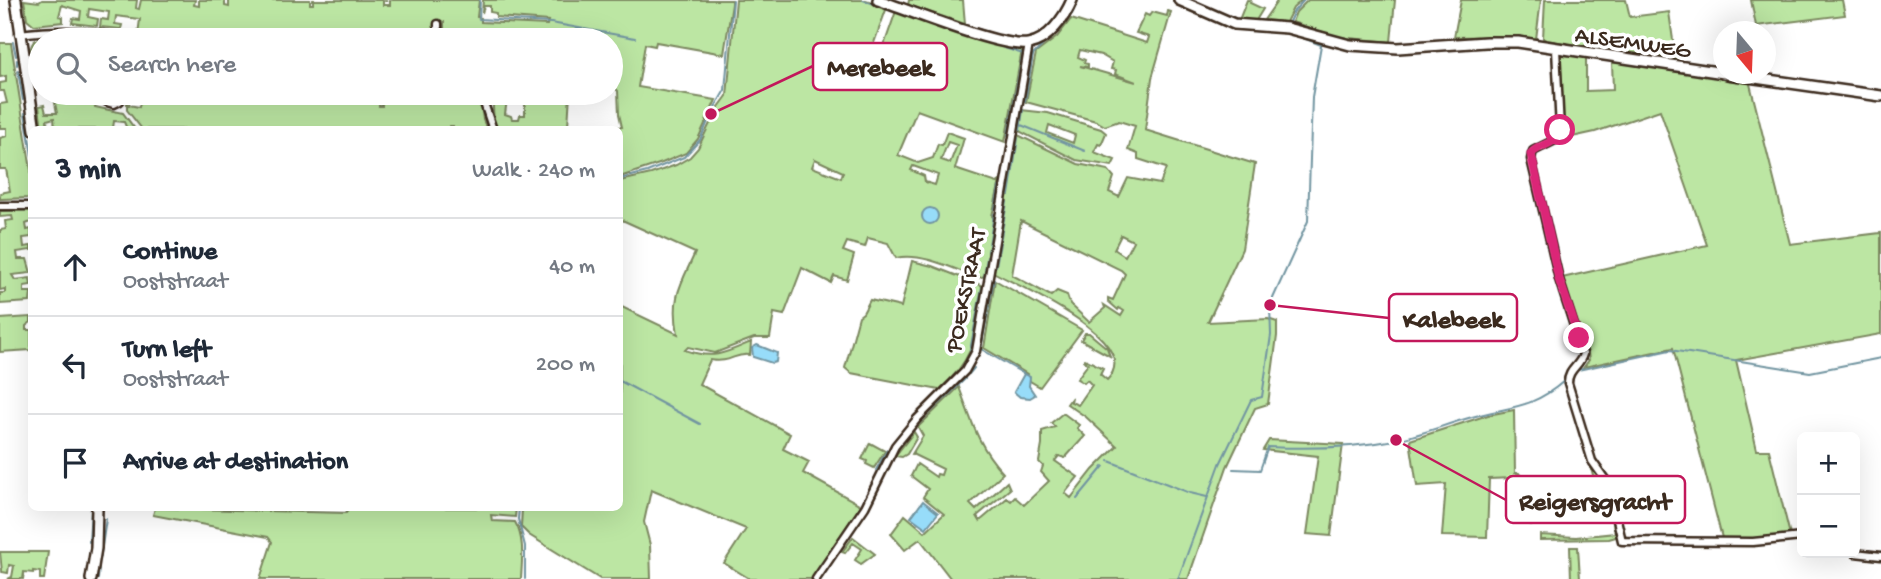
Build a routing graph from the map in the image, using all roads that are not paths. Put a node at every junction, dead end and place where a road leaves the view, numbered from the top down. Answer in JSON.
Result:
{"nodes":[{"id":1,"x":16,"y":0,"type":"edge"},
{"id":2,"x":878,"y":0,"type":"edge"},
{"id":3,"x":1072,"y":0,"type":"edge"},
{"id":4,"x":1179,"y":0,"type":"edge"},
{"id":5,"x":438,"y":24,"type":"dead end"},
{"id":6,"x":438,"y":28,"type":"edge"},
{"id":7,"x":28,"y":33,"type":"edge"},
{"id":8,"x":19,"y":34,"type":"junction"},
{"id":9,"x":1029,"y":44,"type":"junction"},
{"id":10,"x":1556,"y":49,"type":"junction"},
{"id":11,"x":1713,"y":71,"type":"edge"},
{"id":12,"x":1776,"y":81,"type":"edge"},
{"id":13,"x":28,"y":88,"type":"edge"},
{"id":14,"x":1881,"y":96,"type":"edge"},
{"id":15,"x":31,"y":105,"type":"edge"},
{"id":16,"x":485,"y":105,"type":"edge"},
{"id":17,"x":34,"y":126,"type":"edge"},
{"id":18,"x":492,"y":126,"type":"edge"},
{"id":19,"x":0,"y":206,"type":"edge"},
{"id":20,"x":28,"y":206,"type":"edge"},
{"id":21,"x":97,"y":511,"type":"edge"},
{"id":22,"x":1797,"y":538,"type":"edge"},
{"id":23,"x":1860,"y":554,"type":"edge"},
{"id":24,"x":1881,"y":556,"type":"edge"},
{"id":25,"x":91,"y":579,"type":"edge"},
{"id":26,"x":816,"y":579,"type":"edge"}],
"edges":[{"from":1,"to":8,"type":"main road"},
{"from":2,"to":9,"type":"main road"},
{"from":3,"to":9,"type":"main road"},
{"from":4,"to":10,"type":"main road","name":"ALSEMWEG"},
{"from":5,"to":6,"type":"street"},
{"from":7,"to":8,"type":"street"},
{"from":8,"to":13,"type":"main road"},
{"from":9,"to":26,"type":"street","name":"POEKSTRAAT"},
{"from":10,"to":11,"type":"main road","name":"ALSEMWEG"},
{"from":10,"to":22,"type":"street"},
{"from":12,"to":14,"type":"main road","name":"ALSEMWEG"},
{"from":15,"to":17,"type":"main road"},
{"from":16,"to":18,"type":"street"},
{"from":19,"to":20,"type":"street"},
{"from":21,"to":25,"type":"main road"},
{"from":23,"to":24,"type":"street"}]}
